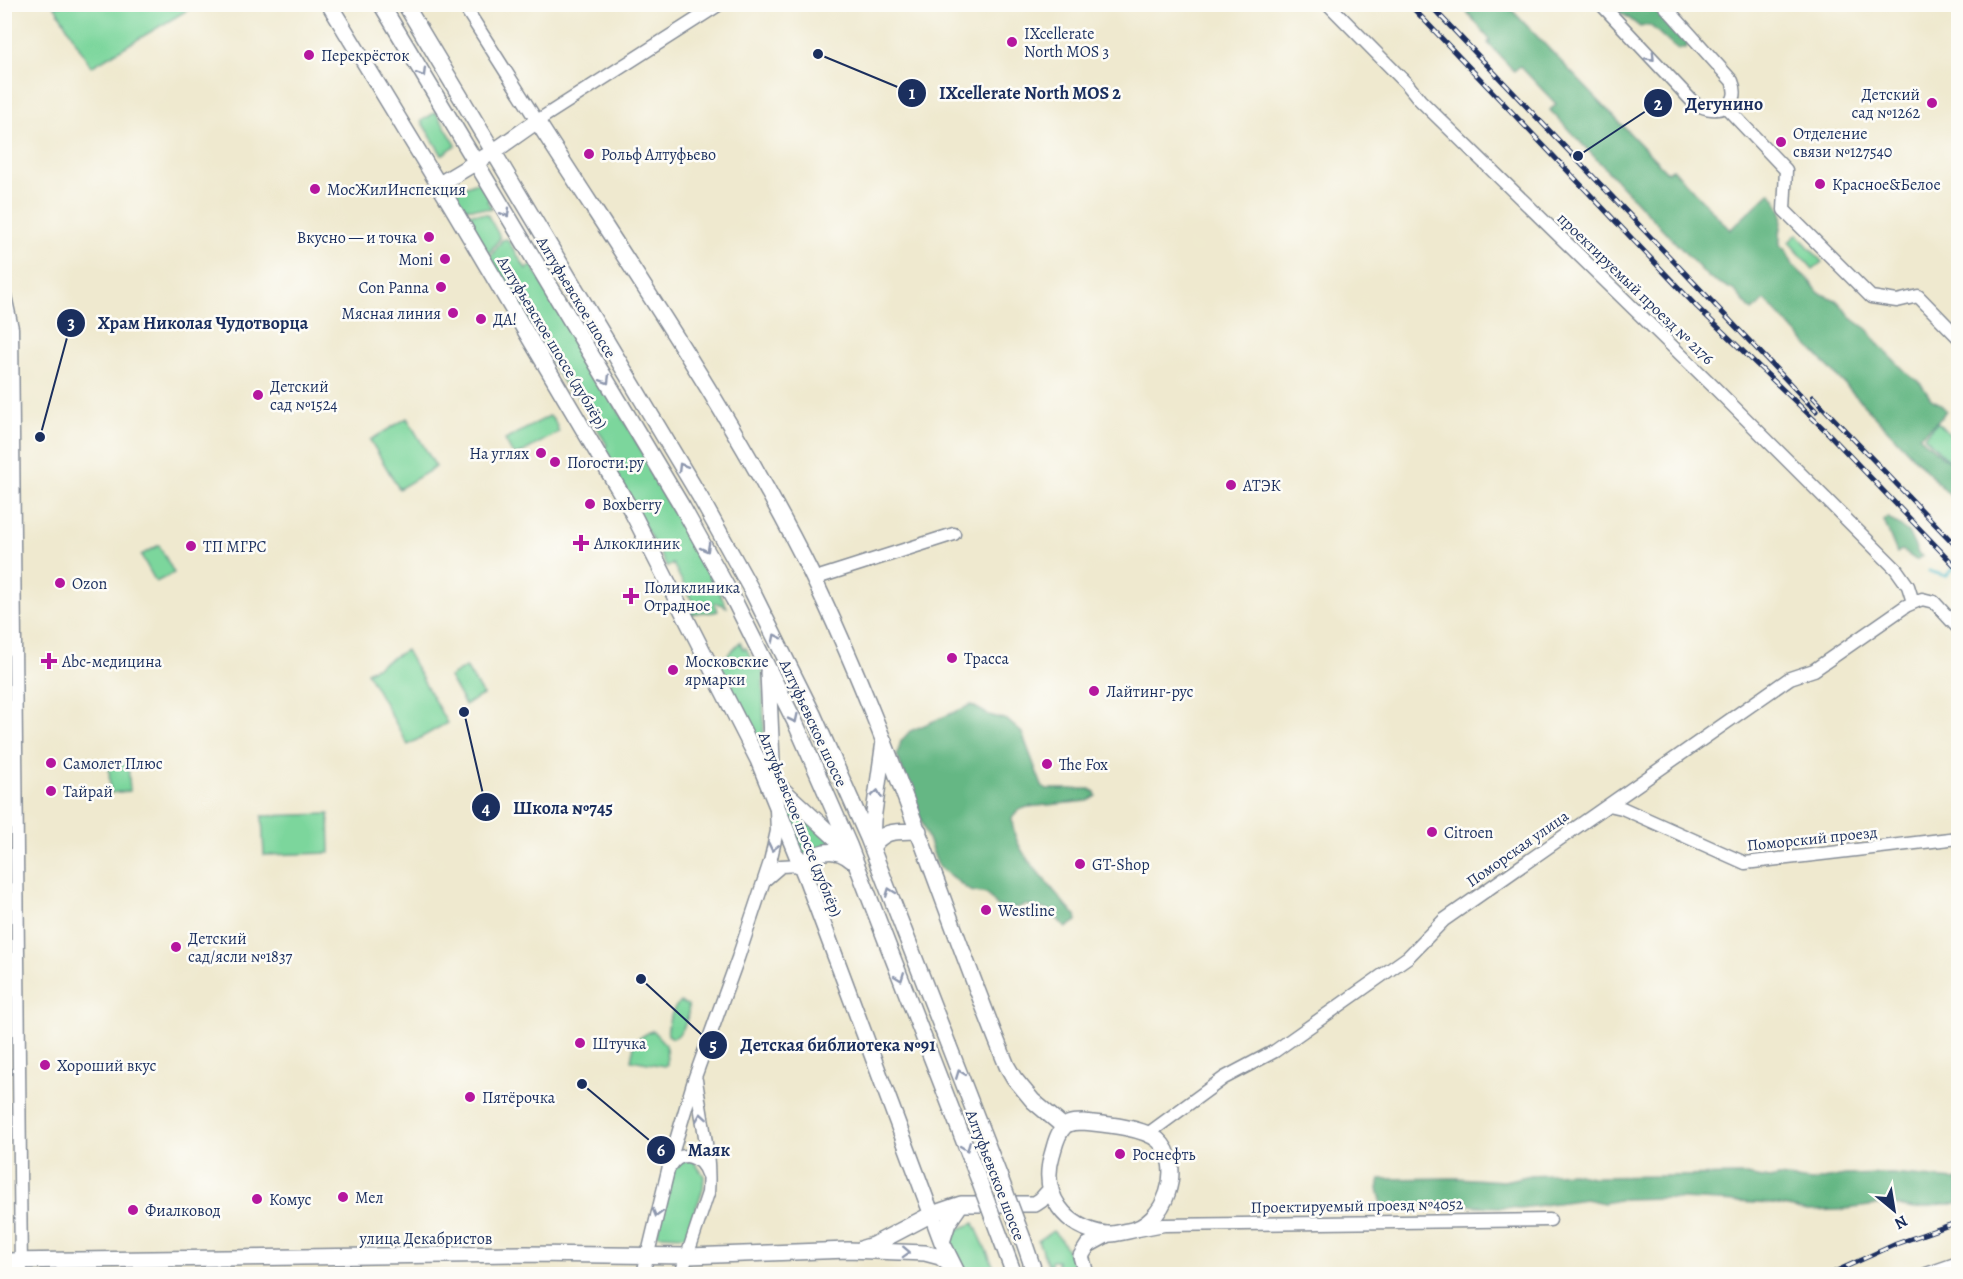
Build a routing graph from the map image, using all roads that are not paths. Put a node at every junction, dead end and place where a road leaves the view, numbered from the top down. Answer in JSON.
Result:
{"nodes":[{"id":1,"x":329,"y":4,"type":"edge"},
{"id":2,"x":381,"y":4,"type":"edge"},
{"id":3,"x":405,"y":4,"type":"edge"},
{"id":4,"x":463,"y":4,"type":"edge"},
{"id":5,"x":720,"y":4,"type":"edge"},
{"id":6,"x":1328,"y":4,"type":"edge"},
{"id":7,"x":1600,"y":4,"type":"edge"},
{"id":8,"x":1663,"y":4,"type":"edge"},
{"id":9,"x":1726,"y":107,"type":"junction"},
{"id":10,"x":537,"y":121,"type":"junction"},
{"id":11,"x":493,"y":152,"type":"junction"},
{"id":12,"x":476,"y":163,"type":"junction"},
{"id":13,"x":438,"y":185,"type":"junction"},
{"id":14,"x":4,"y":291,"type":"edge"},
{"id":15,"x":1959,"y":337,"type":"edge"},
{"id":16,"x":954,"y":534,"type":"dead end"},
{"id":17,"x":813,"y":579,"type":"junction"},
{"id":18,"x":1913,"y":602,"type":"junction"},
{"id":19,"x":1959,"y":628,"type":"edge"},
{"id":20,"x":768,"y":666,"type":"junction"},
{"id":21,"x":884,"y":740,"type":"junction"},
{"id":22,"x":762,"y":768,"type":"junction"},
{"id":23,"x":773,"y":782,"type":"junction"},
{"id":24,"x":1609,"y":805,"type":"junction"},
{"id":25,"x":776,"y":807,"type":"junction"},
{"id":26,"x":919,"y":831,"type":"junction"},
{"id":27,"x":1959,"y":838,"type":"edge"},
{"id":28,"x":872,"y":848,"type":"junction"},
{"id":29,"x":857,"y":864,"type":"junction"},
{"id":30,"x":800,"y":865,"type":"junction"},
{"id":31,"x":763,"y":885,"type":"junction"},
{"id":32,"x":695,"y":1077,"type":"junction"},
{"id":33,"x":1064,"y":1127,"type":"junction"},
{"id":34,"x":1149,"y":1133,"type":"junction"},
{"id":35,"x":668,"y":1171,"type":"junction"},
{"id":36,"x":709,"y":1181,"type":"junction"},
{"id":37,"x":1050,"y":1190,"type":"junction"},
{"id":38,"x":961,"y":1204,"type":"junction"},
{"id":39,"x":932,"y":1214,"type":"junction"},
{"id":40,"x":1550,"y":1220,"type":"dead end"},
{"id":41,"x":1157,"y":1222,"type":"junction"},
{"id":42,"x":1108,"y":1234,"type":"junction"},
{"id":43,"x":942,"y":1242,"type":"junction"},
{"id":44,"x":1004,"y":1246,"type":"junction"},
{"id":45,"x":848,"y":1251,"type":"junction"},
{"id":46,"x":648,"y":1255,"type":"junction"},
{"id":47,"x":688,"y":1256,"type":"junction"},
{"id":48,"x":4,"y":1261,"type":"edge"},
{"id":49,"x":1959,"y":1263,"type":"edge"},
{"id":50,"x":21,"y":1268,"type":"edge"},
{"id":51,"x":958,"y":1274,"type":"edge"},
{"id":52,"x":643,"y":1275,"type":"edge"},
{"id":53,"x":681,"y":1275,"type":"edge"},
{"id":54,"x":1009,"y":1275,"type":"edge"},
{"id":55,"x":1014,"y":1275,"type":"edge"},
{"id":56,"x":1037,"y":1275,"type":"edge"},
{"id":57,"x":1086,"y":1275,"type":"edge"},
{"id":58,"x":1926,"y":1275,"type":"edge"}],
"edges":[{"from":1,"to":13,"type":"main road","name":"Алтуфьевское шоссе (дублёр)"},
{"from":2,"to":12,"type":"main road","name":"Алтуфьевское шоссе","one_way":true},
{"from":3,"to":11,"type":"main road","name":"Алтуфьевское шоссе"},
{"from":4,"to":10,"type":"street"},
{"from":5,"to":10,"type":"street"},
{"from":6,"to":18,"type":"street","name":"проектируемый проезд № 2176"},
{"from":7,"to":9,"type":"street","one_way":true},
{"from":8,"to":9,"type":"street"},
{"from":9,"to":15,"type":"street"},
{"from":10,"to":11,"type":"main road"},
{"from":10,"to":17,"type":"main road"},
{"from":11,"to":12,"type":"main road"},
{"from":28,"to":11,"type":"main road","name":"Алтуфьевское шоссе","one_way":true},
{"from":12,"to":13,"type":"main road"},
{"from":12,"to":20,"type":"main road","name":"Алтуфьевское шоссе","one_way":true},
{"from":13,"to":22,"type":"main road","name":"Алтуфьевское шоссе (дублёр)"},
{"from":14,"to":50,"type":"street"},
{"from":16,"to":17,"type":"street"},
{"from":17,"to":21,"type":"main road"},
{"from":18,"to":19,"type":"street"},
{"from":18,"to":24,"type":"street","name":"Поморская улица"},
{"from":20,"to":23,"type":"main road"},
{"from":20,"to":29,"type":"main road","name":"Алтуфьевское шоссе","one_way":true},
{"from":21,"to":26,"type":"main road"},
{"from":28,"to":21,"type":"main road","one_way":true},
{"from":22,"to":23,"type":"main road"},
{"from":22,"to":25,"type":"main road","name":"Алтуфьевское шоссе (дублёр)"},
{"from":23,"to":25,"type":"main road"},
{"from":23,"to":29,"type":"main road"},
{"from":24,"to":27,"type":"street","name":"Поморский проезд"},
{"from":24,"to":34,"type":"street","name":"Поморская улица"},
{"from":25,"to":30,"type":"main road","name":"Алтуфьевское шоссе (дублёр)"},
{"from":25,"to":31,"type":"street","one_way":true},
{"from":26,"to":28,"type":"main road"},
{"from":26,"to":33,"type":"main road"},
{"from":56,"to":28,"type":"main road","name":"Алтуфьевское шоссе","one_way":true,"bridge":true},
{"from":29,"to":30,"type":"main road"},
{"from":29,"to":44,"type":"main road","name":"Алтуфьевское шоссе","one_way":true,"bridge":true},
{"from":30,"to":31,"type":"street"},
{"from":30,"to":39,"type":"main road","name":"Алтуфьевское шоссе (дублёр)"},
{"from":31,"to":32,"type":"street"},
{"from":32,"to":35,"type":"street"},
{"from":36,"to":32,"type":"street","one_way":true},
{"from":33,"to":34,"type":"main road"},
{"from":33,"to":37,"type":"main road"},
{"from":34,"to":41,"type":"main road"},
{"from":35,"to":36,"type":"street"},
{"from":35,"to":46,"type":"street","one_way":true},
{"from":36,"to":47,"type":"street"},
{"from":37,"to":38,"type":"main road","name":"улица Декабристов"},
{"from":37,"to":42,"type":"main road"},
{"from":38,"to":39,"type":"main road","name":"улица Декабристов"},
{"from":38,"to":43,"type":"main road"},
{"from":39,"to":43,"type":"main road","name":"Алтуфьевское шоссе (дублёр)"},
{"from":39,"to":45,"type":"main road","name":"улица Декабристов"},
{"from":40,"to":41,"type":"street","name":"Проектируемый проезд №4052"},
{"from":41,"to":42,"type":"main road"},
{"from":42,"to":57,"type":"main road"},
{"from":43,"to":51,"type":"main road","name":"Алтуфьевское шоссе (дублёр)"},
{"from":44,"to":54,"type":"main road"},
{"from":44,"to":55,"type":"main road","name":"Алтуфьевское шоссе"},
{"from":45,"to":47,"type":"main road","name":"улица Декабристов"},
{"from":45,"to":51,"type":"main road","name":"улица Декабристов","one_way":true},
{"from":46,"to":47,"type":"main road","name":"улица Декабристов"},
{"from":46,"to":50,"type":"main road","name":"улица Декабристов"},
{"from":46,"to":52,"type":"street"},
{"from":47,"to":53,"type":"street"},
{"from":48,"to":50,"type":"main road","name":"улица Декабристов"},
{"from":49,"to":58,"type":"street"}]}
